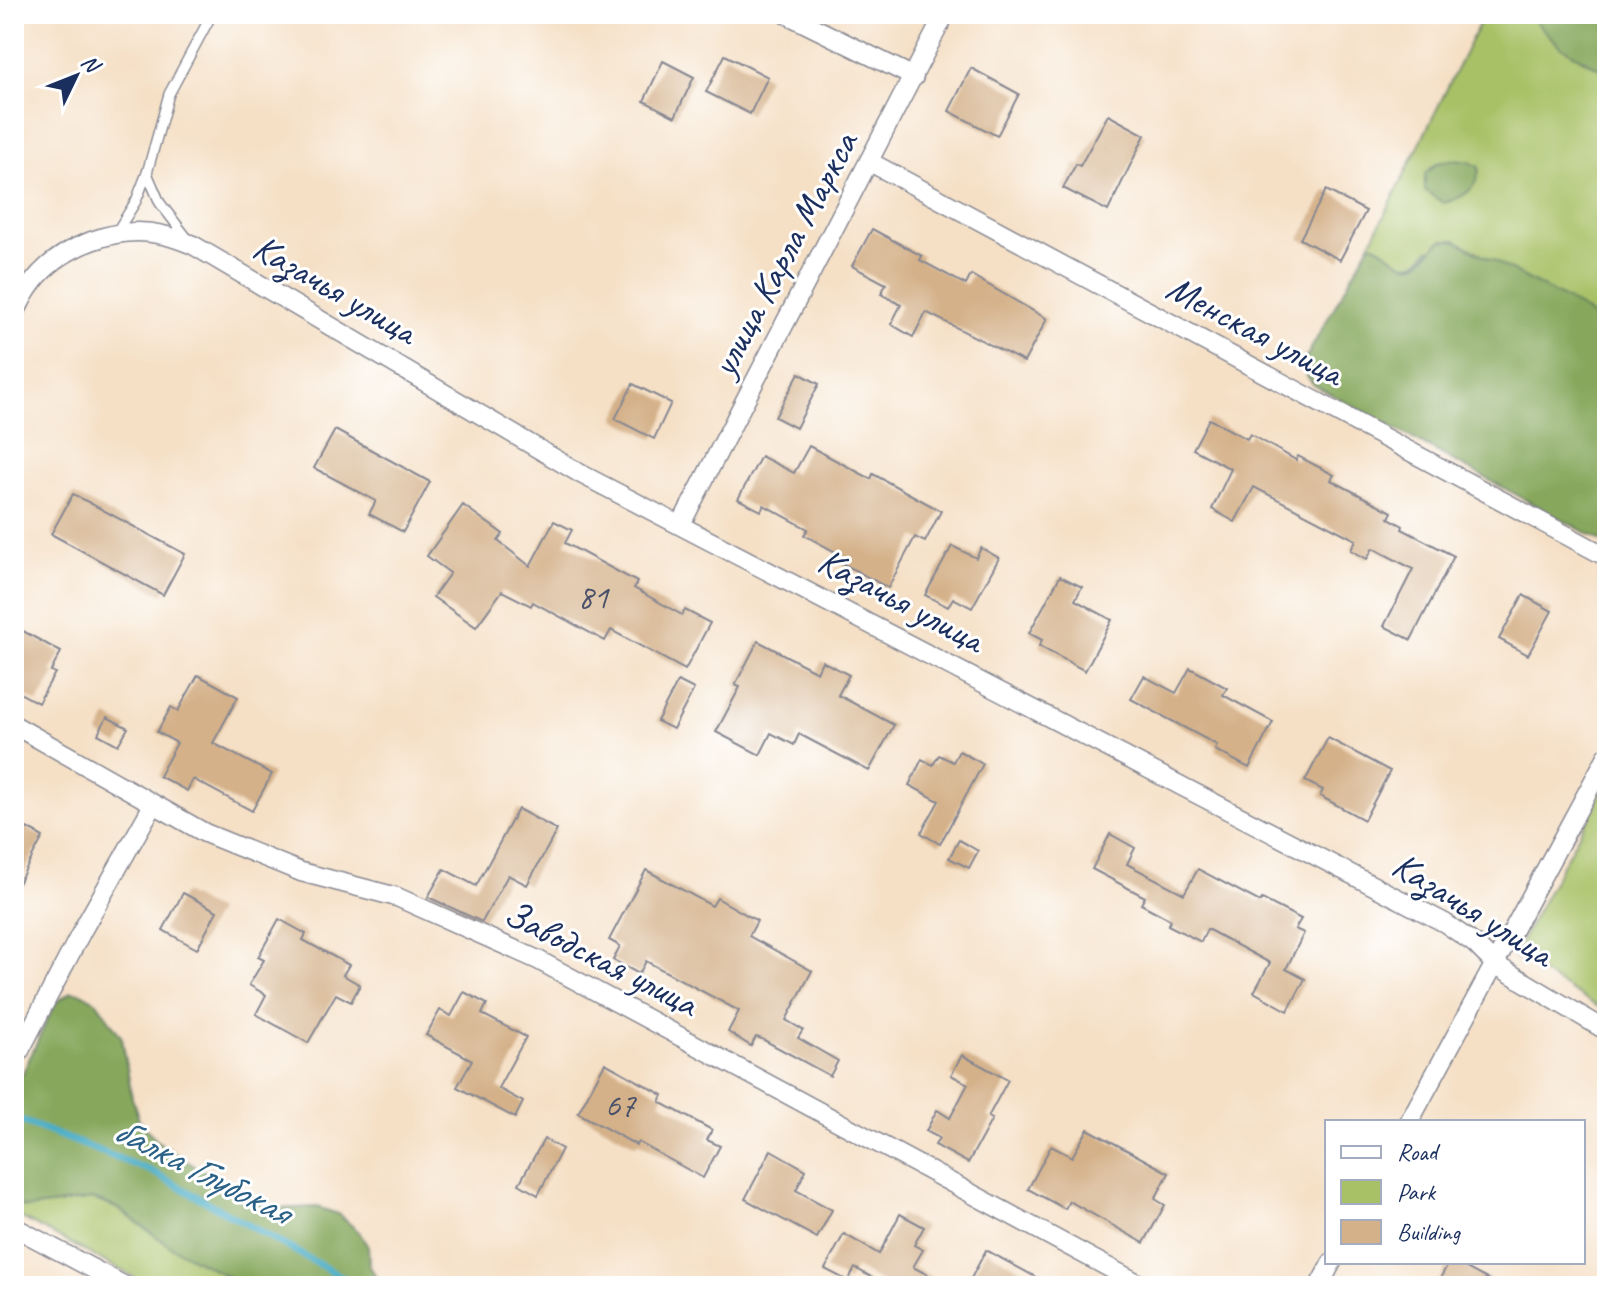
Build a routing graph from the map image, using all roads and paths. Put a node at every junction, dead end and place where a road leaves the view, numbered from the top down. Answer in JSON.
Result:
{"nodes":[{"id":1,"x":212,"y":14,"type":"edge"},
{"id":2,"x":786,"y":14,"type":"edge"},
{"id":3,"x":945,"y":14,"type":"edge"},
{"id":4,"x":914,"y":77,"type":"junction"},
{"id":5,"x":870,"y":162,"type":"junction"},
{"id":6,"x":147,"y":173,"type":"junction"},
{"id":7,"x":116,"y":233,"type":"junction"},
{"id":8,"x":193,"y":245,"type":"junction"},
{"id":9,"x":14,"y":315,"type":"edge"},
{"id":10,"x":681,"y":524,"type":"junction"},
{"id":11,"x":1607,"y":557,"type":"edge"},
{"id":12,"x":14,"y":725,"type":"edge"},
{"id":13,"x":1607,"y":756,"type":"edge"},
{"id":14,"x":153,"y":805,"type":"junction"},
{"id":15,"x":1496,"y":965,"type":"junction"},
{"id":16,"x":1607,"y":1031,"type":"edge"},
{"id":17,"x":14,"y":1062,"type":"edge"},
{"id":18,"x":1410,"y":1120,"type":"edge"},
{"id":19,"x":14,"y":1227,"type":"edge"},
{"id":20,"x":1331,"y":1264,"type":"edge"},
{"id":21,"x":125,"y":1286,"type":"edge"},
{"id":22,"x":1143,"y":1286,"type":"edge"},
{"id":23,"x":1319,"y":1286,"type":"edge"}],
"edges":[{"from":1,"to":6,"type":"lane"},
{"from":2,"to":4,"type":"street"},
{"from":3,"to":4,"type":"street","name":"улица Карла Маркса"},
{"from":4,"to":5,"type":"street","name":"улица Карла Маркса"},
{"from":5,"to":10,"type":"street","name":"улица Карла Маркса"},
{"from":5,"to":11,"type":"street","name":"Менская улица"},
{"from":6,"to":7,"type":"lane"},
{"from":6,"to":8,"type":"lane"},
{"from":7,"to":8,"type":"street","name":"Казачья улица"},
{"from":7,"to":9,"type":"street"},
{"from":8,"to":10,"type":"street","name":"Казачья улица"},
{"from":10,"to":15,"type":"street","name":"Казачья улица"},
{"from":12,"to":14,"type":"street","name":"Заводская улица"},
{"from":13,"to":15,"type":"street"},
{"from":14,"to":17,"type":"street"},
{"from":14,"to":22,"type":"street","name":"Заводская улица"},
{"from":15,"to":16,"type":"street","name":"Казачья улица"},
{"from":15,"to":18,"type":"street"},
{"from":19,"to":21,"type":"street"},
{"from":20,"to":23,"type":"street"}]}
